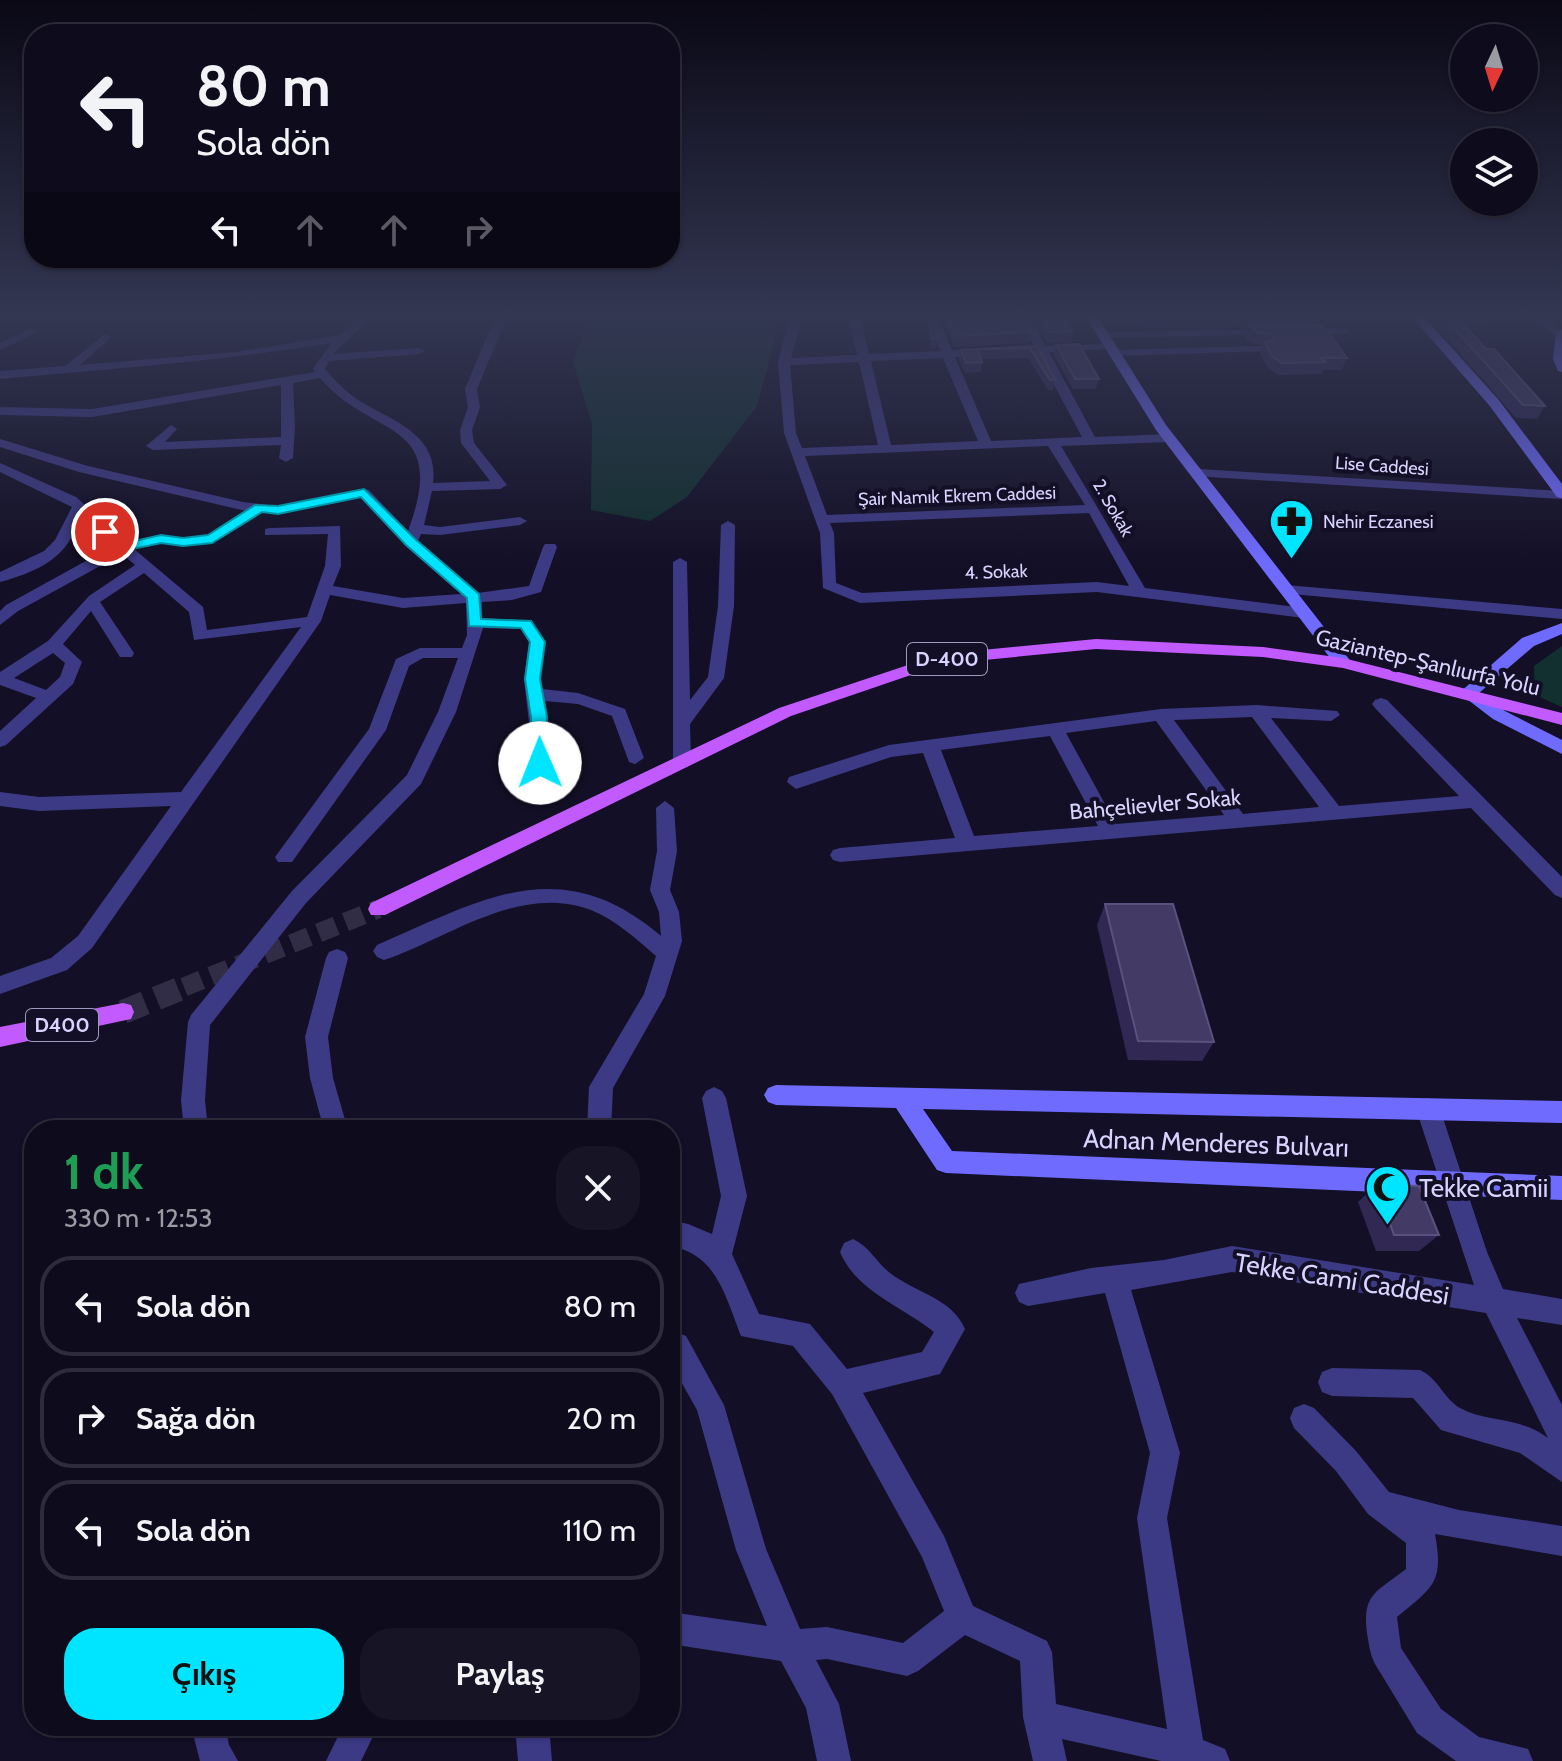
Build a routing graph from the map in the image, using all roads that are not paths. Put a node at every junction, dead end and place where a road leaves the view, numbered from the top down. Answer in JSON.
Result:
{"nodes":[{"id":1,"x":174,"y":399,"type":"edge"},
{"id":2,"x":287,"y":399,"type":"edge"},
{"id":3,"x":352,"y":399,"type":"edge"},
{"id":4,"x":473,"y":399,"type":"edge"},
{"id":5,"x":787,"y":399,"type":"edge"},
{"id":6,"x":873,"y":399,"type":"edge"},
{"id":7,"x":966,"y":399,"type":"edge"},
{"id":8,"x":1067,"y":399,"type":"edge"},
{"id":9,"x":1143,"y":399,"type":"edge"},
{"id":10,"x":1491,"y":399,"type":"edge"},
{"id":11,"x":0,"y":411,"type":"edge"},
{"id":12,"x":171,"y":429,"type":"dead end"},
{"id":13,"x":1169,"y":438,"type":"junction"},
{"id":14,"x":1090,"y":440,"type":"junction"},
{"id":15,"x":288,"y":441,"type":"junction"},
{"id":16,"x":1052,"y":442,"type":"junction"},
{"id":17,"x":0,"y":443,"type":"edge"},
{"id":18,"x":987,"y":446,"type":"junction"},
{"id":19,"x":886,"y":449,"type":"junction"},
{"id":20,"x":797,"y":452,"type":"junction"},
{"id":21,"x":286,"y":458,"type":"dead end"},
{"id":22,"x":0,"y":467,"type":"edge"},
{"id":23,"x":1199,"y":473,"type":"junction"},
{"id":24,"x":427,"y":487,"type":"junction"},
{"id":25,"x":1562,"y":494,"type":"edge"},
{"id":26,"x":81,"y":507,"type":"junction"},
{"id":27,"x":260,"y":508,"type":"junction"},
{"id":28,"x":1094,"y":509,"type":"junction"},
{"id":29,"x":822,"y":519,"type":"junction"},
{"id":30,"x":520,"y":521,"type":"dead end"},
{"id":31,"x":728,"y":525,"type":"dead end"},
{"id":32,"x":270,"y":532,"type":"dead end"},
{"id":33,"x":414,"y":536,"type":"junction"},
{"id":34,"x":123,"y":547,"type":"junction"},
{"id":35,"x":550,"y":547,"type":"dead end"},
{"id":36,"x":680,"y":562,"type":"dead end"},
{"id":37,"x":146,"y":566,"type":"junction"},
{"id":38,"x":0,"y":577,"type":"edge"},
{"id":39,"x":324,"y":589,"type":"junction"},
{"id":40,"x":1286,"y":590,"type":"junction"},
{"id":41,"x":1140,"y":593,"type":"junction"},
{"id":42,"x":474,"y":597,"type":"junction"},
{"id":43,"x":93,"y":603,"type":"junction"},
{"id":44,"x":1304,"y":613,"type":"junction"},
{"id":45,"x":1562,"y":614,"type":"edge"},
{"id":46,"x":0,"y":620,"type":"edge"},
{"id":47,"x":313,"y":621,"type":"junction"},
{"id":48,"x":474,"y":623,"type":"junction"},
{"id":49,"x":1562,"y":628,"type":"edge"},
{"id":50,"x":54,"y":645,"type":"junction"},
{"id":51,"x":126,"y":653,"type":"dead end"},
{"id":52,"x":469,"y":653,"type":"junction"},
{"id":53,"x":1343,"y":663,"type":"junction"},
{"id":54,"x":0,"y":680,"type":"edge"},
{"id":55,"x":1468,"y":693,"type":"junction"},
{"id":56,"x":535,"y":695,"type":"junction"},
{"id":57,"x":49,"y":697,"type":"junction"},
{"id":58,"x":1381,"y":704,"type":"dead end"},
{"id":59,"x":1257,"y":711,"type":"junction"},
{"id":60,"x":1161,"y":715,"type":"junction"},
{"id":61,"x":1331,"y":715,"type":"dead end"},
{"id":62,"x":1562,"y":719,"type":"edge"},
{"id":63,"x":682,"y":723,"type":"junction"},
{"id":64,"x":1056,"y":731,"type":"junction"},
{"id":65,"x":0,"y":741,"type":"edge"},
{"id":66,"x":930,"y":746,"type":"junction"},
{"id":67,"x":1562,"y":748,"type":"edge"},
{"id":68,"x":635,"y":758,"type":"dead end"},
{"id":69,"x":682,"y":762,"type":"junction"},
{"id":70,"x":540,"y":763,"type":"dead end"},
{"id":71,"x":796,"y":782,"type":"dead end"},
{"id":72,"x":0,"y":799,"type":"edge"},
{"id":73,"x":186,"y":799,"type":"junction"},
{"id":74,"x":1475,"y":801,"type":"junction"},
{"id":75,"x":665,"y":808,"type":"dead end"},
{"id":76,"x":1334,"y":813,"type":"junction"},
{"id":77,"x":1238,"y":821,"type":"junction"},
{"id":78,"x":1111,"y":832,"type":"junction"},
{"id":79,"x":967,"y":844,"type":"junction"},
{"id":80,"x":840,"y":855,"type":"dead end"},
{"id":81,"x":285,"y":857,"type":"dead end"},
{"id":82,"x":1562,"y":890,"type":"edge"},
{"id":83,"x":378,"y":909,"type":"tunnel mouth"},
{"id":84,"x":384,"y":951,"type":"dead end"},
{"id":85,"x":668,"y":954,"type":"junction"},
{"id":86,"x":337,"y":958,"type":"dead end"},
{"id":87,"x":0,"y":985,"type":"edge"},
{"id":88,"x":123,"y":1012,"type":"tunnel mouth"},
{"id":89,"x":0,"y":1037,"type":"edge"},
{"id":90,"x":776,"y":1095,"type":"dead end"},
{"id":91,"x":714,"y":1098,"type":"dead end"},
{"id":92,"x":902,"y":1098,"type":"junction"},
{"id":93,"x":1428,"y":1109,"type":"junction"},
{"id":94,"x":1562,"y":1112,"type":"edge"},
{"id":95,"x":195,"y":1120,"type":"edge"},
{"id":96,"x":334,"y":1120,"type":"edge"},
{"id":97,"x":599,"y":1120,"type":"edge"},
{"id":98,"x":1452,"y":1183,"type":"junction"},
{"id":99,"x":1562,"y":1188,"type":"edge"},
{"id":100,"x":680,"y":1234,"type":"edge"},
{"id":101,"x":853,"y":1252,"type":"dead end"},
{"id":102,"x":719,"y":1255,"type":"junction"},
{"id":103,"x":1115,"y":1278,"type":"junction"},
{"id":104,"x":1028,"y":1293,"type":"dead end"},
{"id":105,"x":1495,"y":1303,"type":"junction"},
{"id":106,"x":1562,"y":1312,"type":"edge"},
{"id":107,"x":680,"y":1353,"type":"edge"},
{"id":108,"x":1332,"y":1382,"type":"dead end"},
{"id":109,"x":842,"y":1384,"type":"junction"},
{"id":110,"x":1304,"y":1418,"type":"dead end"},
{"id":111,"x":1562,"y":1435,"type":"edge"},
{"id":112,"x":1562,"y":1467,"type":"edge"},
{"id":113,"x":1379,"y":1503,"type":"junction"},
{"id":114,"x":1562,"y":1541,"type":"edge"},
{"id":115,"x":962,"y":1617,"type":"junction"},
{"id":116,"x":680,"y":1629,"type":"edge"},
{"id":117,"x":791,"y":1646,"type":"junction"},
{"id":118,"x":1040,"y":1717,"type":"junction"},
{"id":119,"x":210,"y":1736,"type":"edge"},
{"id":120,"x":356,"y":1736,"type":"edge"},
{"id":121,"x":533,"y":1736,"type":"edge"},
{"id":122,"x":1196,"y":1757,"type":"edge"},
{"id":123,"x":221,"y":1761,"type":"edge"},
{"id":124,"x":343,"y":1761,"type":"edge"},
{"id":125,"x":535,"y":1761,"type":"edge"},
{"id":126,"x":834,"y":1761,"type":"edge"},
{"id":127,"x":1050,"y":1761,"type":"edge"},
{"id":128,"x":1516,"y":1761,"type":"edge"}],
"edges":[{"from":1,"to":11,"type":"street"},
{"from":2,"to":15,"type":"street"},
{"from":3,"to":24,"type":"street"},
{"from":4,"to":24,"type":"street"},
{"from":5,"to":20,"type":"street","name":"4. Sokak"},
{"from":6,"to":19,"type":"street"},
{"from":7,"to":18,"type":"street"},
{"from":8,"to":14,"type":"street"},
{"from":9,"to":13,"type":"street"},
{"from":10,"to":25,"type":"street"},
{"from":12,"to":15,"type":"street"},
{"from":13,"to":14,"type":"street"},
{"from":13,"to":23,"type":"street"},
{"from":14,"to":16,"type":"street"},
{"from":15,"to":21,"type":"street"},
{"from":16,"to":18,"type":"street"},
{"from":16,"to":28,"type":"street","name":"2. Sokak"},
{"from":17,"to":27,"type":"street"},
{"from":18,"to":19,"type":"street"},
{"from":19,"to":20,"type":"street"},
{"from":20,"to":29,"type":"street","name":"4. Sokak"},
{"from":22,"to":26,"type":"street"},
{"from":23,"to":25,"type":"street","name":"Lise Caddesi"},
{"from":23,"to":40,"type":"street"},
{"from":24,"to":33,"type":"street"},
{"from":26,"to":34,"type":"street"},
{"from":26,"to":38,"type":"street"},
{"from":27,"to":33,"type":"street"},
{"from":27,"to":34,"type":"street"},
{"from":28,"to":29,"type":"street","name":"Şair Namık Ekrem Caddesi"},
{"from":28,"to":41,"type":"street","name":"2. Sokak"},
{"from":29,"to":41,"type":"street","name":"4. Sokak"},
{"from":30,"to":33,"type":"street"},
{"from":31,"to":63,"type":"street"},
{"from":32,"to":39,"type":"street"},
{"from":33,"to":42,"type":"street"},
{"from":34,"to":37,"type":"street"},
{"from":34,"to":46,"type":"street"},
{"from":35,"to":42,"type":"street"},
{"from":36,"to":63,"type":"street"},
{"from":37,"to":43,"type":"street"},
{"from":37,"to":47,"type":"street"},
{"from":39,"to":42,"type":"street"},
{"from":39,"to":47,"type":"street"},
{"from":40,"to":44,"type":"street"},
{"from":40,"to":45,"type":"street"},
{"from":41,"to":44,"type":"street","name":"4. Sokak"},
{"from":42,"to":48,"type":"street"},
{"from":43,"to":50,"type":"street"},
{"from":43,"to":51,"type":"street"},
{"from":44,"to":53,"type":"street"},
{"from":47,"to":73,"type":"street"},
{"from":48,"to":52,"type":"street"},
{"from":48,"to":56,"type":"street"},
{"from":49,"to":55,"type":"street"},
{"from":50,"to":54,"type":"street"},
{"from":50,"to":57,"type":"street"},
{"from":52,"to":81,"type":"street"},
{"from":52,"to":95,"type":"street"},
{"from":53,"to":55,"type":"main road","name":"Gaziantep-Şanlıurfa Yolu","number":"D-400"},
{"from":53,"to":69,"type":"main road","name":"Gaziantep-Şanlıurfa Yolu","number":"D-400"},
{"from":54,"to":57,"type":"street"},
{"from":55,"to":62,"type":"main road","name":"Gaziantep-Şanlıurfa Yolu","number":"D-400"},
{"from":55,"to":67,"type":"street"},
{"from":56,"to":68,"type":"street"},
{"from":56,"to":70,"type":"street"},
{"from":57,"to":65,"type":"street"},
{"from":58,"to":74,"type":"street"},
{"from":59,"to":60,"type":"street"},
{"from":59,"to":61,"type":"street"},
{"from":59,"to":76,"type":"street"},
{"from":60,"to":64,"type":"street"},
{"from":60,"to":77,"type":"street"},
{"from":63,"to":69,"type":"street"},
{"from":64,"to":66,"type":"street"},
{"from":64,"to":78,"type":"street"},
{"from":66,"to":71,"type":"street"},
{"from":66,"to":79,"type":"street"},
{"from":69,"to":83,"type":"main road","name":"Gaziantep-Şanlıurfa Yolu","number":"D-400"},
{"from":72,"to":73,"type":"street"},
{"from":73,"to":87,"type":"street"},
{"from":74,"to":76,"type":"street","name":"Bahçelievler Sokak"},
{"from":74,"to":82,"type":"street"},
{"from":75,"to":85,"type":"street"},
{"from":76,"to":77,"type":"street","name":"Bahçelievler Sokak"},
{"from":77,"to":78,"type":"street","name":"Bahçelievler Sokak"},
{"from":78,"to":79,"type":"street","name":"Bahçelievler Sokak"},
{"from":79,"to":80,"type":"street","name":"Bahçelievler Sokak"},
{"from":84,"to":85,"type":"street"},
{"from":85,"to":97,"type":"street"},
{"from":86,"to":96,"type":"street"},
{"from":88,"to":89,"type":"main road","number":"D400"},
{"from":90,"to":92,"type":"street","name":"Adnan Menderes Bulvarı"},
{"from":91,"to":102,"type":"street"},
{"from":92,"to":93,"type":"street","name":"Adnan Menderes Bulvarı"},
{"from":92,"to":98,"type":"street","name":"Adnan Menderes Bulvarı"},
{"from":93,"to":94,"type":"street","name":"Adnan Menderes Bulvarı"},
{"from":93,"to":98,"type":"street"},
{"from":98,"to":99,"type":"street","name":"Adnan Menderes Bulvarı"},
{"from":98,"to":105,"type":"street"},
{"from":100,"to":102,"type":"street"},
{"from":101,"to":109,"type":"street"},
{"from":102,"to":109,"type":"street"},
{"from":103,"to":104,"type":"street","name":"Tekke Cami Caddesi"},
{"from":103,"to":105,"type":"street","name":"Tekke Cami Caddesi"},
{"from":103,"to":122,"type":"street"},
{"from":105,"to":106,"type":"street","name":"Tekke Cami Caddesi"},
{"from":105,"to":111,"type":"street"},
{"from":107,"to":117,"type":"street"},
{"from":108,"to":112,"type":"street"},
{"from":109,"to":115,"type":"street"},
{"from":110,"to":113,"type":"street"},
{"from":113,"to":114,"type":"street"},
{"from":113,"to":128,"type":"street"},
{"from":115,"to":117,"type":"street"},
{"from":115,"to":118,"type":"street"},
{"from":116,"to":117,"type":"street"},
{"from":117,"to":126,"type":"street"},
{"from":118,"to":122,"type":"street"},
{"from":118,"to":127,"type":"street"},
{"from":119,"to":123,"type":"street"},
{"from":120,"to":124,"type":"street"},
{"from":121,"to":125,"type":"street"}]}
